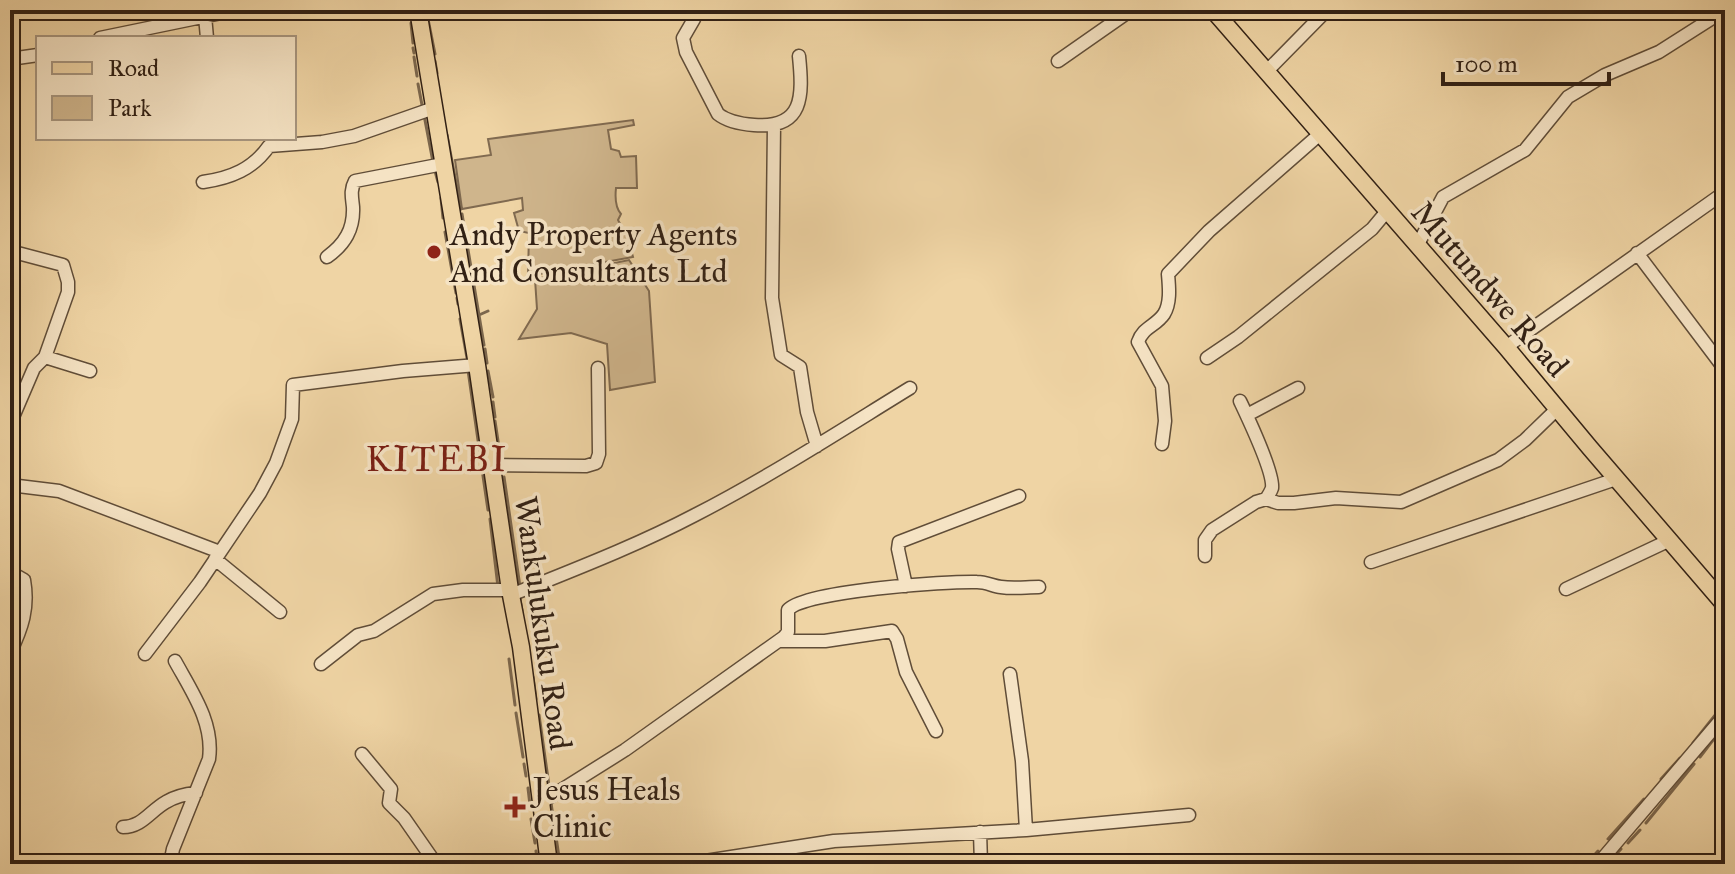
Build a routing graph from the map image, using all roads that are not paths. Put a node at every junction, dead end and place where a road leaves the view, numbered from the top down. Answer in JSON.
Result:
{"nodes":[{"id":1,"x":236,"y":10,"type":"edge"},
{"id":2,"x":692,"y":10,"type":"edge"},
{"id":3,"x":1131,"y":10,"type":"edge"},
{"id":4,"x":1213,"y":10,"type":"edge"},
{"id":5,"x":1327,"y":10,"type":"edge"},
{"id":6,"x":1725,"y":10,"type":"edge"},
{"id":7,"x":422,"y":11,"type":"edge"},
{"id":8,"x":211,"y":13,"type":"edge"},
{"id":9,"x":109,"y":36,"type":"edge"},
{"id":10,"x":207,"y":36,"type":"edge"},
{"id":11,"x":36,"y":55,"type":"edge"},
{"id":12,"x":799,"y":56,"type":"dead end"},
{"id":13,"x":10,"y":59,"type":"edge"},
{"id":14,"x":1058,"y":61,"type":"dead end"},
{"id":15,"x":1267,"y":71,"type":"junction"},
{"id":16,"x":434,"y":108,"type":"junction"},
{"id":17,"x":774,"y":125,"type":"junction"},
{"id":18,"x":1320,"y":134,"type":"junction"},
{"id":19,"x":443,"y":164,"type":"junction"},
{"id":20,"x":203,"y":182,"type":"dead end"},
{"id":21,"x":1725,"y":192,"type":"edge"},
{"id":22,"x":1387,"y":211,"type":"junction"},
{"id":23,"x":1417,"y":246,"type":"junction"},
{"id":24,"x":10,"y":251,"type":"edge"},
{"id":25,"x":1637,"y":253,"type":"junction"},
{"id":26,"x":327,"y":257,"type":"dead end"},
{"id":27,"x":1506,"y":347,"type":"junction"},
{"id":28,"x":45,"y":357,"type":"junction"},
{"id":29,"x":1207,"y":358,"type":"dead end"},
{"id":30,"x":1720,"y":363,"type":"dead end"},
{"id":31,"x":477,"y":365,"type":"junction"},
{"id":32,"x":598,"y":368,"type":"dead end"},
{"id":33,"x":90,"y":371,"type":"dead end"},
{"id":34,"x":910,"y":388,"type":"dead end"},
{"id":35,"x":1298,"y":388,"type":"dead end"},
{"id":36,"x":1240,"y":401,"type":"dead end"},
{"id":37,"x":1557,"y":409,"type":"junction"},
{"id":38,"x":1247,"y":415,"type":"junction"},
{"id":39,"x":10,"y":440,"type":"edge"},
{"id":40,"x":1162,"y":444,"type":"dead end"},
{"id":41,"x":817,"y":446,"type":"junction"},
{"id":42,"x":492,"y":465,"type":"junction"},
{"id":43,"x":1616,"y":479,"type":"junction"},
{"id":44,"x":10,"y":485,"type":"edge"},
{"id":45,"x":1019,"y":496,"type":"dead end"},
{"id":46,"x":1266,"y":499,"type":"junction"},
{"id":47,"x":1670,"y":540,"type":"junction"},
{"id":48,"x":217,"y":556,"type":"junction"},
{"id":49,"x":1205,"y":556,"type":"dead end"},
{"id":50,"x":1371,"y":562,"type":"dead end"},
{"id":51,"x":10,"y":572,"type":"edge"},
{"id":52,"x":906,"y":586,"type":"junction"},
{"id":53,"x":1039,"y":587,"type":"dead end"},
{"id":54,"x":1566,"y":589,"type":"dead end"},
{"id":55,"x":510,"y":592,"type":"junction"},
{"id":56,"x":1725,"y":605,"type":"edge"},
{"id":57,"x":280,"y":612,"type":"dead end"},
{"id":58,"x":779,"y":641,"type":"junction"},
{"id":59,"x":10,"y":653,"type":"edge"},
{"id":60,"x":145,"y":654,"type":"dead end"},
{"id":61,"x":175,"y":661,"type":"dead end"},
{"id":62,"x":321,"y":664,"type":"dead end"},
{"id":63,"x":1010,"y":674,"type":"dead end"},
{"id":64,"x":1725,"y":715,"type":"edge"},
{"id":65,"x":936,"y":731,"type":"dead end"},
{"id":66,"x":362,"y":754,"type":"dead end"},
{"id":67,"x":196,"y":793,"type":"junction"},
{"id":68,"x":539,"y":804,"type":"junction"},
{"id":69,"x":1189,"y":815,"type":"dead end"},
{"id":70,"x":123,"y":827,"type":"dead end"},
{"id":71,"x":1026,"y":830,"type":"junction"},
{"id":72,"x":980,"y":832,"type":"junction"},
{"id":73,"x":170,"y":864,"type":"edge"},
{"id":74,"x":436,"y":864,"type":"edge"},
{"id":75,"x":549,"y":864,"type":"edge"},
{"id":76,"x":686,"y":864,"type":"edge"},
{"id":77,"x":981,"y":864,"type":"edge"},
{"id":78,"x":1598,"y":864,"type":"edge"}],
"edges":[{"from":1,"to":8,"type":"street"},
{"from":2,"to":17,"type":"street"},
{"from":3,"to":14,"type":"street"},
{"from":4,"to":15,"type":"main road","name":"Mutundwe Road"},
{"from":5,"to":15,"type":"street"},
{"from":6,"to":23,"type":"street"},
{"from":7,"to":16,"type":"main road","name":"Wankulukuku Road"},
{"from":8,"to":9,"type":"street"},
{"from":8,"to":10,"type":"street"},
{"from":11,"to":13,"type":"street"},
{"from":12,"to":17,"type":"street"},
{"from":15,"to":18,"type":"main road","name":"Mutundwe Road"},
{"from":16,"to":19,"type":"main road","name":"Wankulukuku Road"},
{"from":16,"to":20,"type":"street"},
{"from":17,"to":41,"type":"street"},
{"from":18,"to":22,"type":"main road","name":"Mutundwe Road"},
{"from":18,"to":40,"type":"street"},
{"from":19,"to":26,"type":"street"},
{"from":19,"to":31,"type":"main road","name":"Wankulukuku Road"},
{"from":21,"to":25,"type":"street"},
{"from":22,"to":23,"type":"main road","name":"Mutundwe Road"},
{"from":22,"to":29,"type":"street"},
{"from":23,"to":27,"type":"main road","name":"Mutundwe Road"},
{"from":24,"to":28,"type":"street"},
{"from":25,"to":27,"type":"street"},
{"from":25,"to":30,"type":"street"},
{"from":27,"to":37,"type":"main road","name":"Mutundwe Road"},
{"from":28,"to":33,"type":"street"},
{"from":28,"to":39,"type":"street"},
{"from":31,"to":42,"type":"main road","name":"Wankulukuku Road"},
{"from":31,"to":48,"type":"street"},
{"from":32,"to":42,"type":"street"},
{"from":34,"to":41,"type":"street"},
{"from":35,"to":38,"type":"street"},
{"from":36,"to":38,"type":"street"},
{"from":37,"to":43,"type":"main road","name":"Mutundwe Road"},
{"from":37,"to":46,"type":"street"},
{"from":38,"to":46,"type":"street"},
{"from":41,"to":55,"type":"street"},
{"from":42,"to":55,"type":"main road","name":"Wankulukuku Road"},
{"from":43,"to":47,"type":"main road","name":"Mutundwe Road"},
{"from":43,"to":50,"type":"street"},
{"from":44,"to":48,"type":"street"},
{"from":45,"to":52,"type":"street"},
{"from":46,"to":49,"type":"street"},
{"from":47,"to":54,"type":"street"},
{"from":47,"to":56,"type":"main road","name":"Mutundwe Road"},
{"from":48,"to":57,"type":"street"},
{"from":48,"to":60,"type":"street"},
{"from":51,"to":59,"type":"street"},
{"from":52,"to":53,"type":"street"},
{"from":52,"to":58,"type":"street"},
{"from":55,"to":62,"type":"street"},
{"from":55,"to":68,"type":"main road","name":"Wankulukuku Road"},
{"from":58,"to":65,"type":"street"},
{"from":58,"to":68,"type":"street"},
{"from":61,"to":67,"type":"street"},
{"from":63,"to":71,"type":"street"},
{"from":64,"to":78,"type":"street"},
{"from":66,"to":74,"type":"street"},
{"from":67,"to":70,"type":"street"},
{"from":67,"to":73,"type":"street"},
{"from":68,"to":75,"type":"main road","name":"Wankulukuku Road"},
{"from":69,"to":71,"type":"street"},
{"from":71,"to":72,"type":"street"},
{"from":72,"to":76,"type":"street"},
{"from":72,"to":77,"type":"street"}]}
